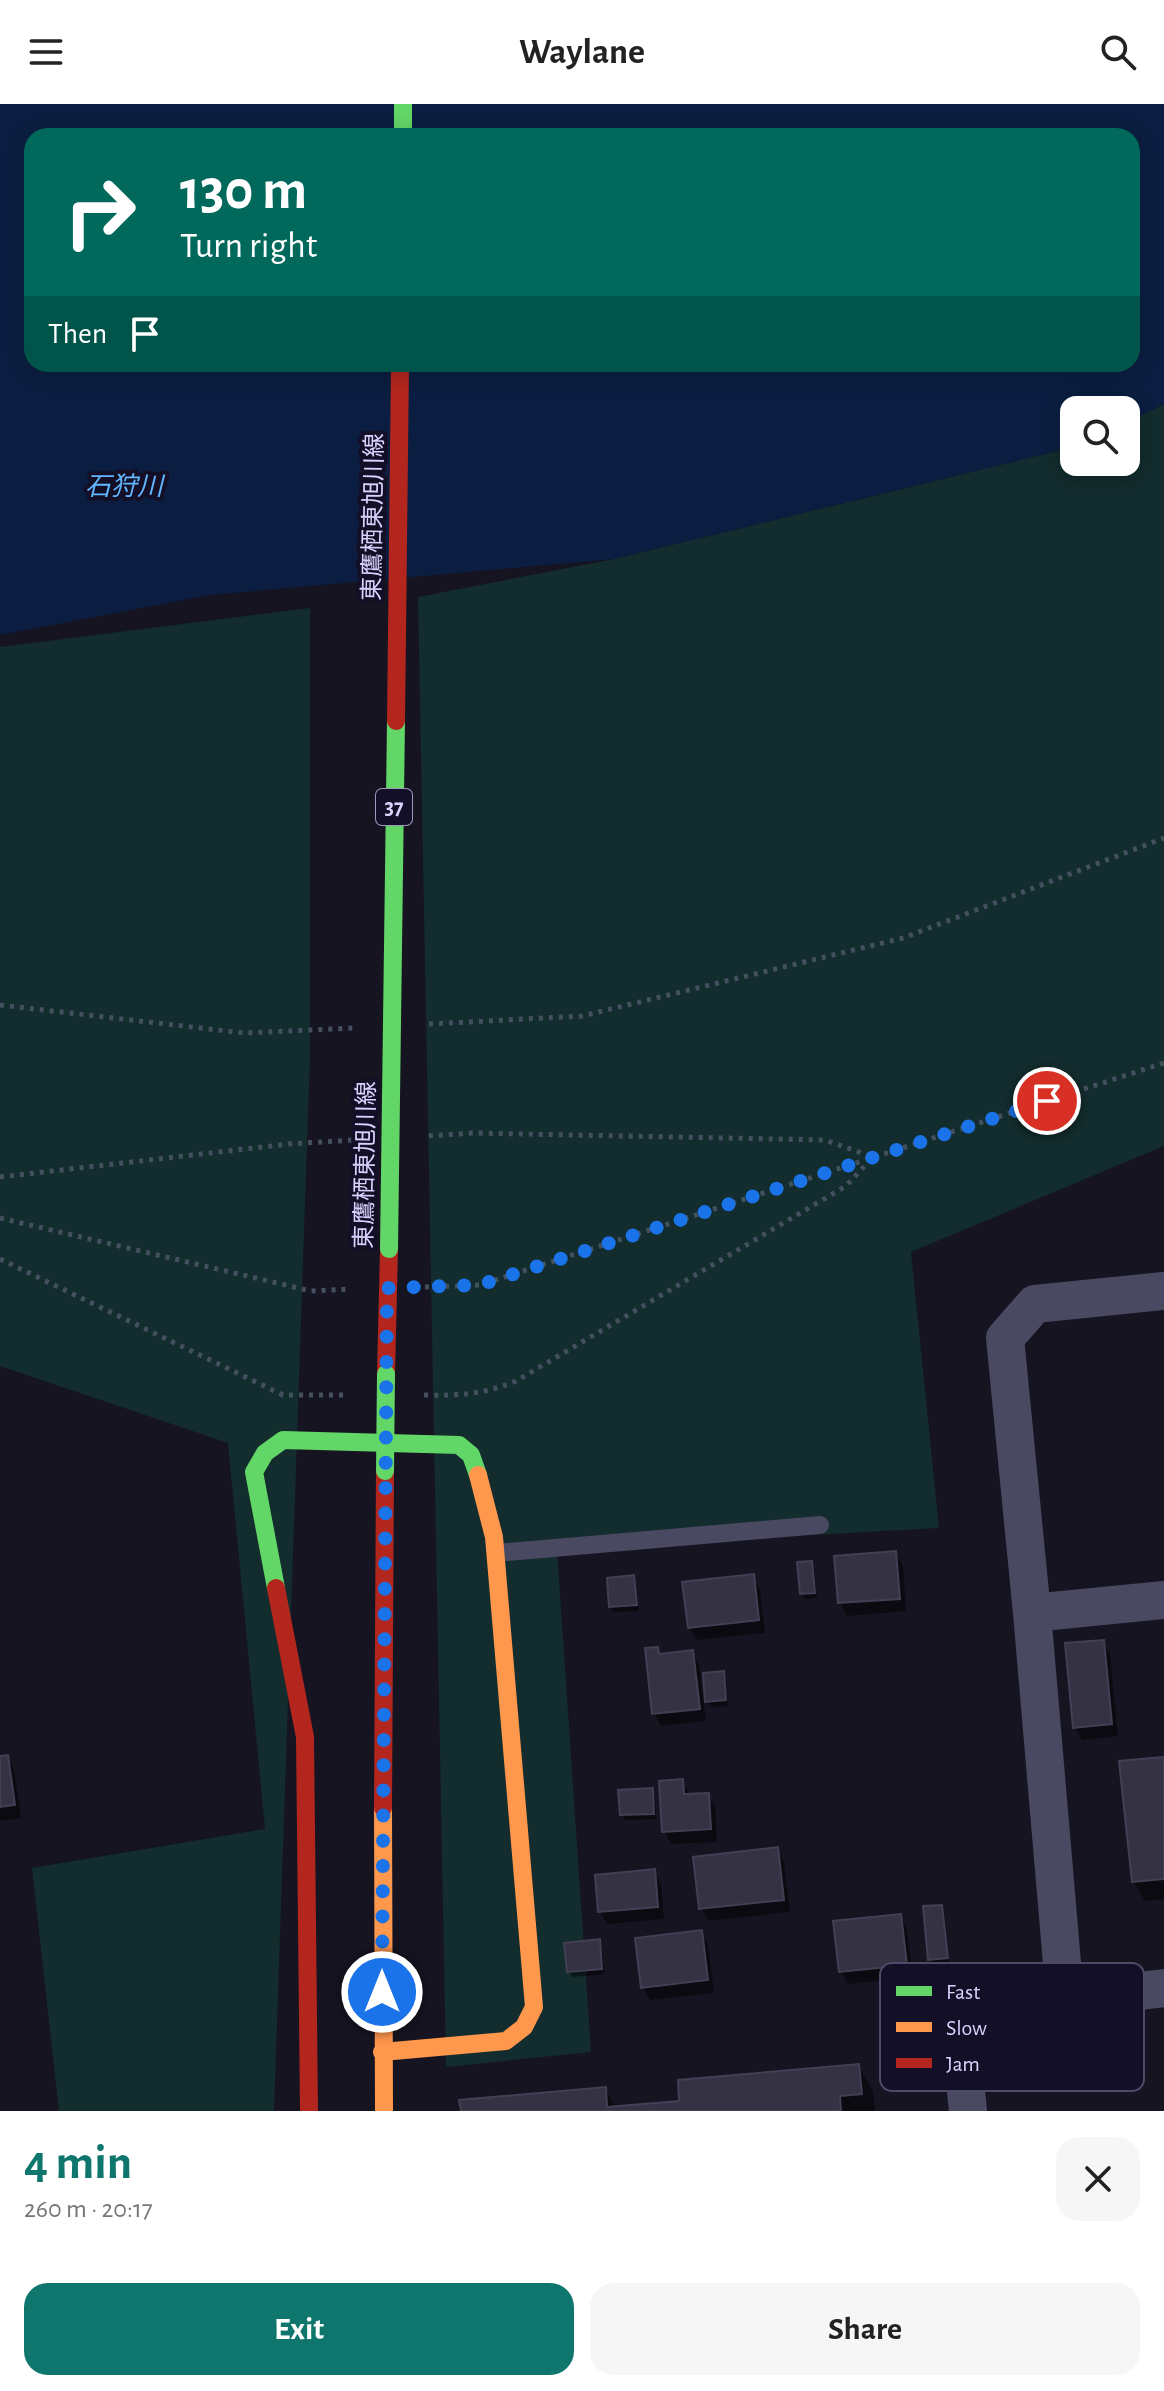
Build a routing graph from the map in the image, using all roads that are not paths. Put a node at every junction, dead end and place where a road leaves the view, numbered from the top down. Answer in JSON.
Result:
{"nodes":[{"id":1,"x":403,"y":104,"type":"edge"},
{"id":2,"x":403,"y":128,"type":"edge"},
{"id":3,"x":400,"y":372,"type":"edge"},
{"id":4,"x":1164,"y":1291,"type":"edge"},
{"id":5,"x":820,"y":1525,"type":"dead end"},
{"id":6,"x":495,"y":1553,"type":"junction"},
{"id":7,"x":1164,"y":1600,"type":"edge"},
{"id":8,"x":1032,"y":1613,"type":"junction"},
{"id":9,"x":1062,"y":1963,"type":"edge"},
{"id":10,"x":1164,"y":1988,"type":"edge"},
{"id":11,"x":1144,"y":1990,"type":"edge"},
{"id":12,"x":382,"y":2052,"type":"junction"},
{"id":13,"x":966,"y":2091,"type":"edge"},
{"id":14,"x":309,"y":2111,"type":"edge"},
{"id":15,"x":384,"y":2111,"type":"edge"},
{"id":16,"x":968,"y":2111,"type":"edge"}],
"edges":[{"from":1,"to":2,"type":"main road"},
{"from":3,"to":12,"type":"main road","name":"東鷹栖東旭川線","number":"37","bridge":true},
{"from":4,"to":8,"type":"street"},
{"from":5,"to":6,"type":"lane"},
{"from":6,"to":12,"type":"main road"},
{"from":6,"to":14,"type":"main road"},
{"from":7,"to":8,"type":"street"},
{"from":8,"to":9,"type":"street"},
{"from":10,"to":11,"type":"street"},
{"from":12,"to":15,"type":"main road","name":"東鷹栖東旭川線","number":"37"},
{"from":13,"to":16,"type":"street"}]}
